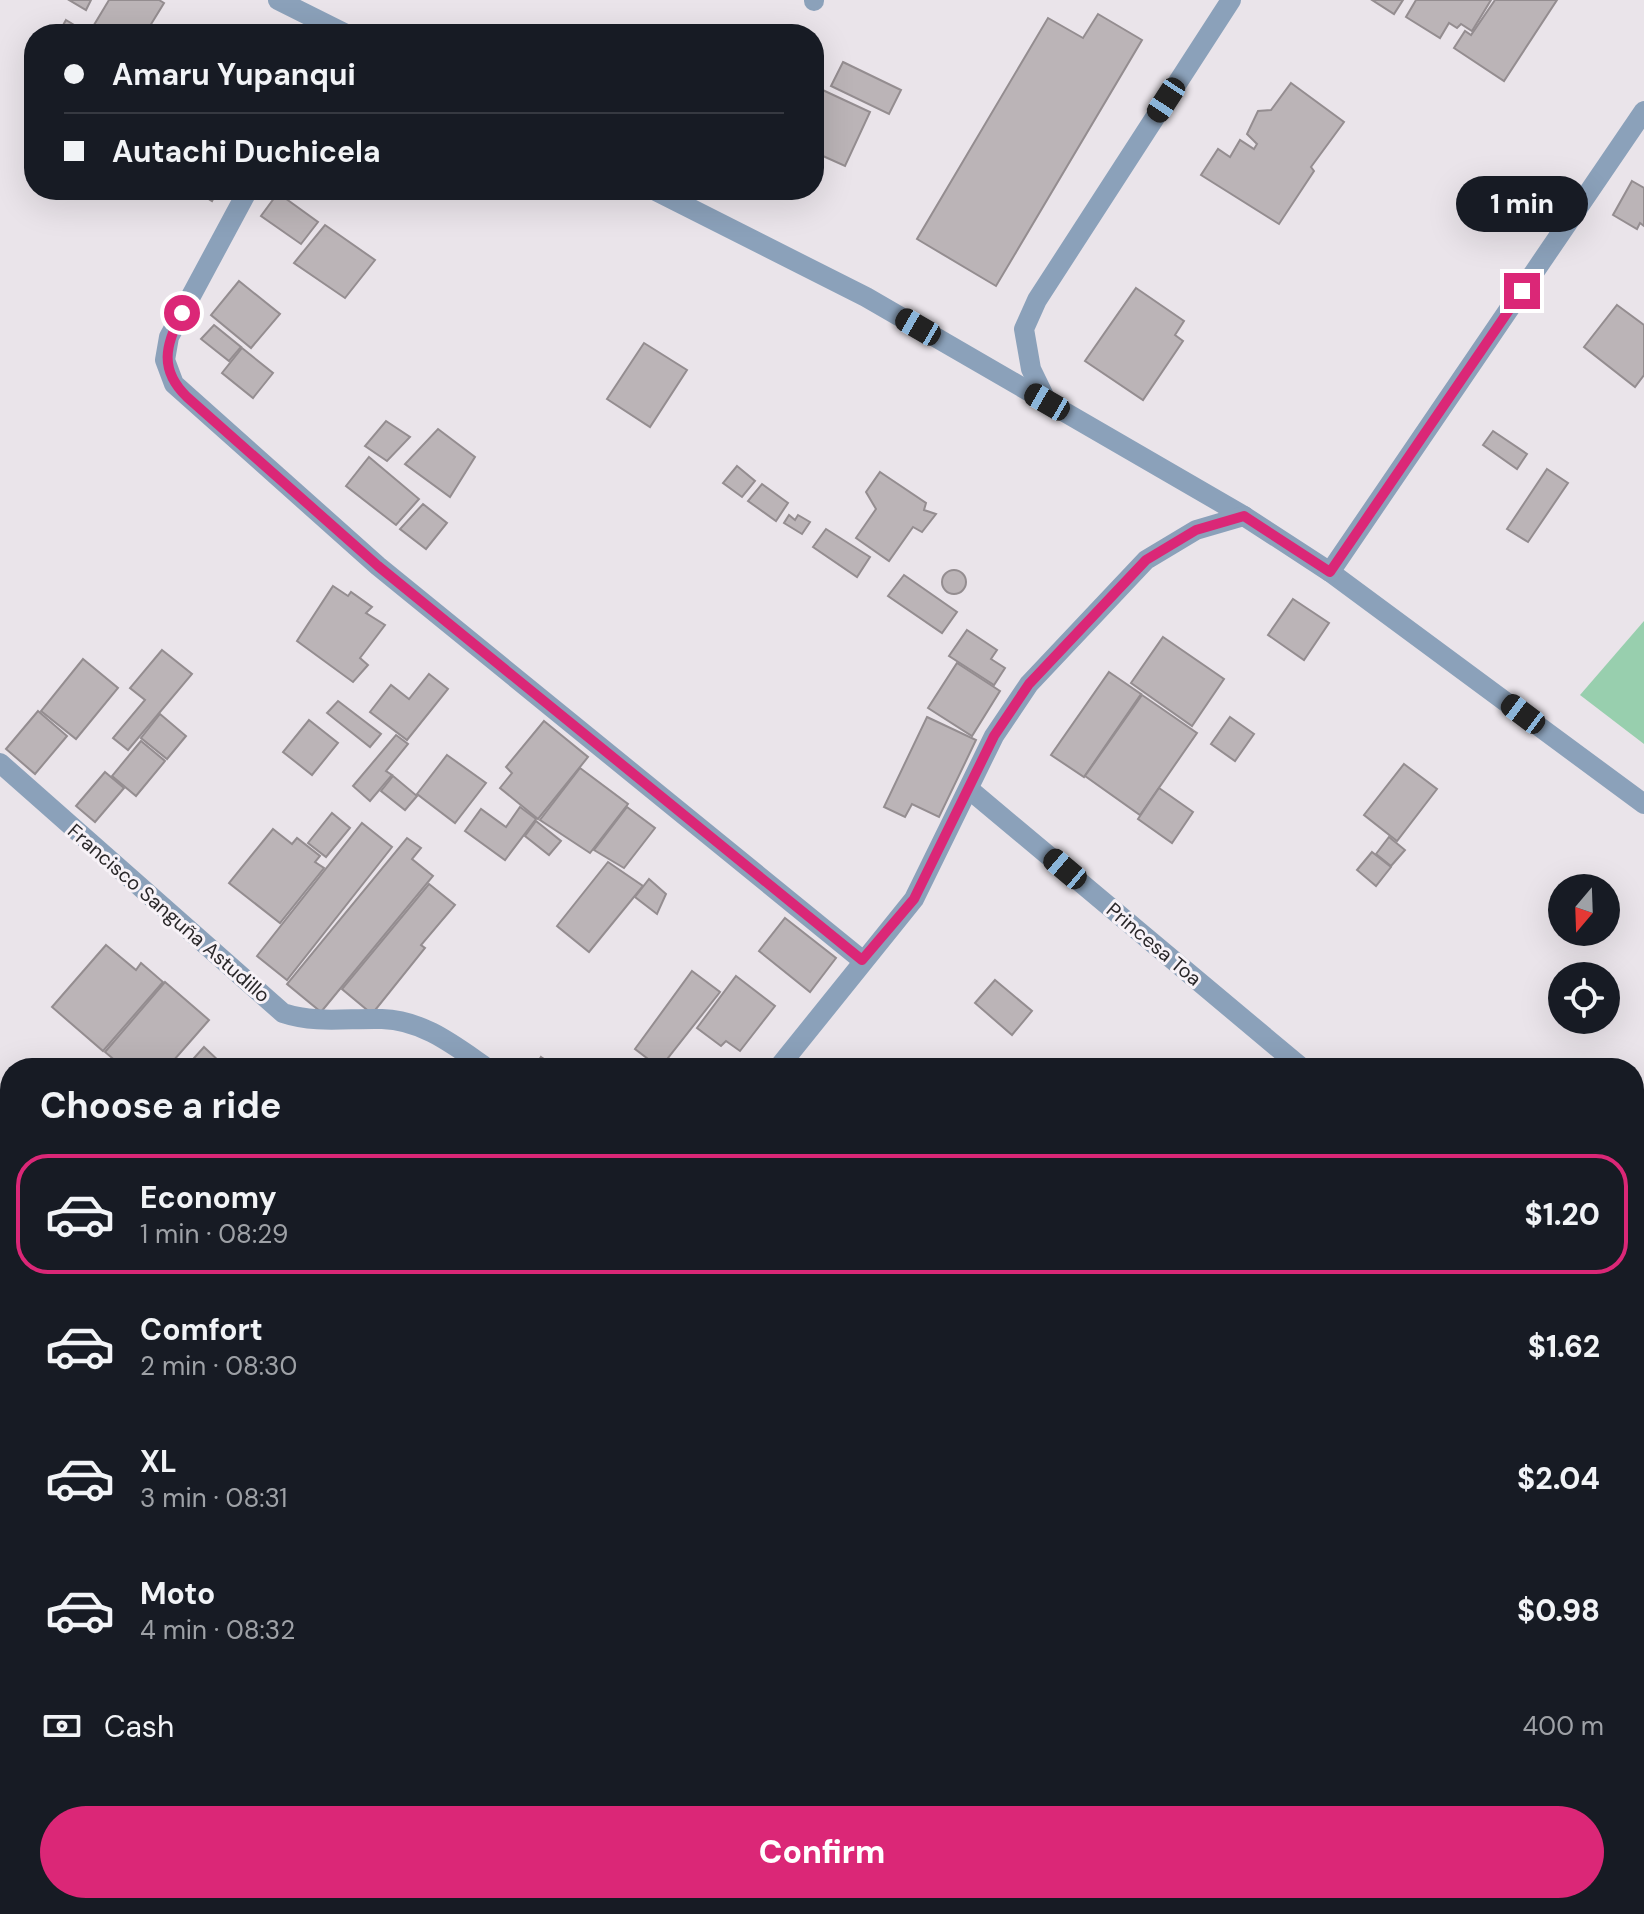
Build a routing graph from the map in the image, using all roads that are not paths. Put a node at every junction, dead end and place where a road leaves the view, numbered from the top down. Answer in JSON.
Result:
{"nodes":[{"id":1,"x":278,"y":0,"type":"edge"},
{"id":2,"x":1231,"y":0,"type":"edge"},
{"id":3,"x":323,"y":24,"type":"edge"},
{"id":4,"x":1644,"y":111,"type":"edge"},
{"id":5,"x":243,"y":200,"type":"edge"},
{"id":6,"x":674,"y":200,"type":"edge"},
{"id":7,"x":1047,"y":402,"type":"junction"},
{"id":8,"x":1244,"y":516,"type":"junction"},
{"id":9,"x":1330,"y":572,"type":"junction"},
{"id":10,"x":0,"y":763,"type":"edge"},
{"id":11,"x":970,"y":790,"type":"junction"},
{"id":12,"x":1644,"y":804,"type":"edge"},
{"id":13,"x":862,"y":960,"type":"junction"},
{"id":14,"x":473,"y":1058,"type":"edge"},
{"id":15,"x":786,"y":1058,"type":"edge"},
{"id":16,"x":1290,"y":1058,"type":"edge"}],
"edges":[{"from":1,"to":3,"type":"street"},
{"from":2,"to":7,"type":"street"},
{"from":4,"to":9,"type":"street"},
{"from":5,"to":13,"type":"street"},
{"from":6,"to":7,"type":"street"},
{"from":7,"to":8,"type":"street"},
{"from":8,"to":9,"type":"street"},
{"from":8,"to":11,"type":"street"},
{"from":9,"to":12,"type":"street"},
{"from":10,"to":14,"type":"street","name":"Francisco Sanguña Astudillo"},
{"from":11,"to":13,"type":"street"},
{"from":11,"to":16,"type":"street","name":"Princesa Toa"},
{"from":13,"to":15,"type":"street"}]}
